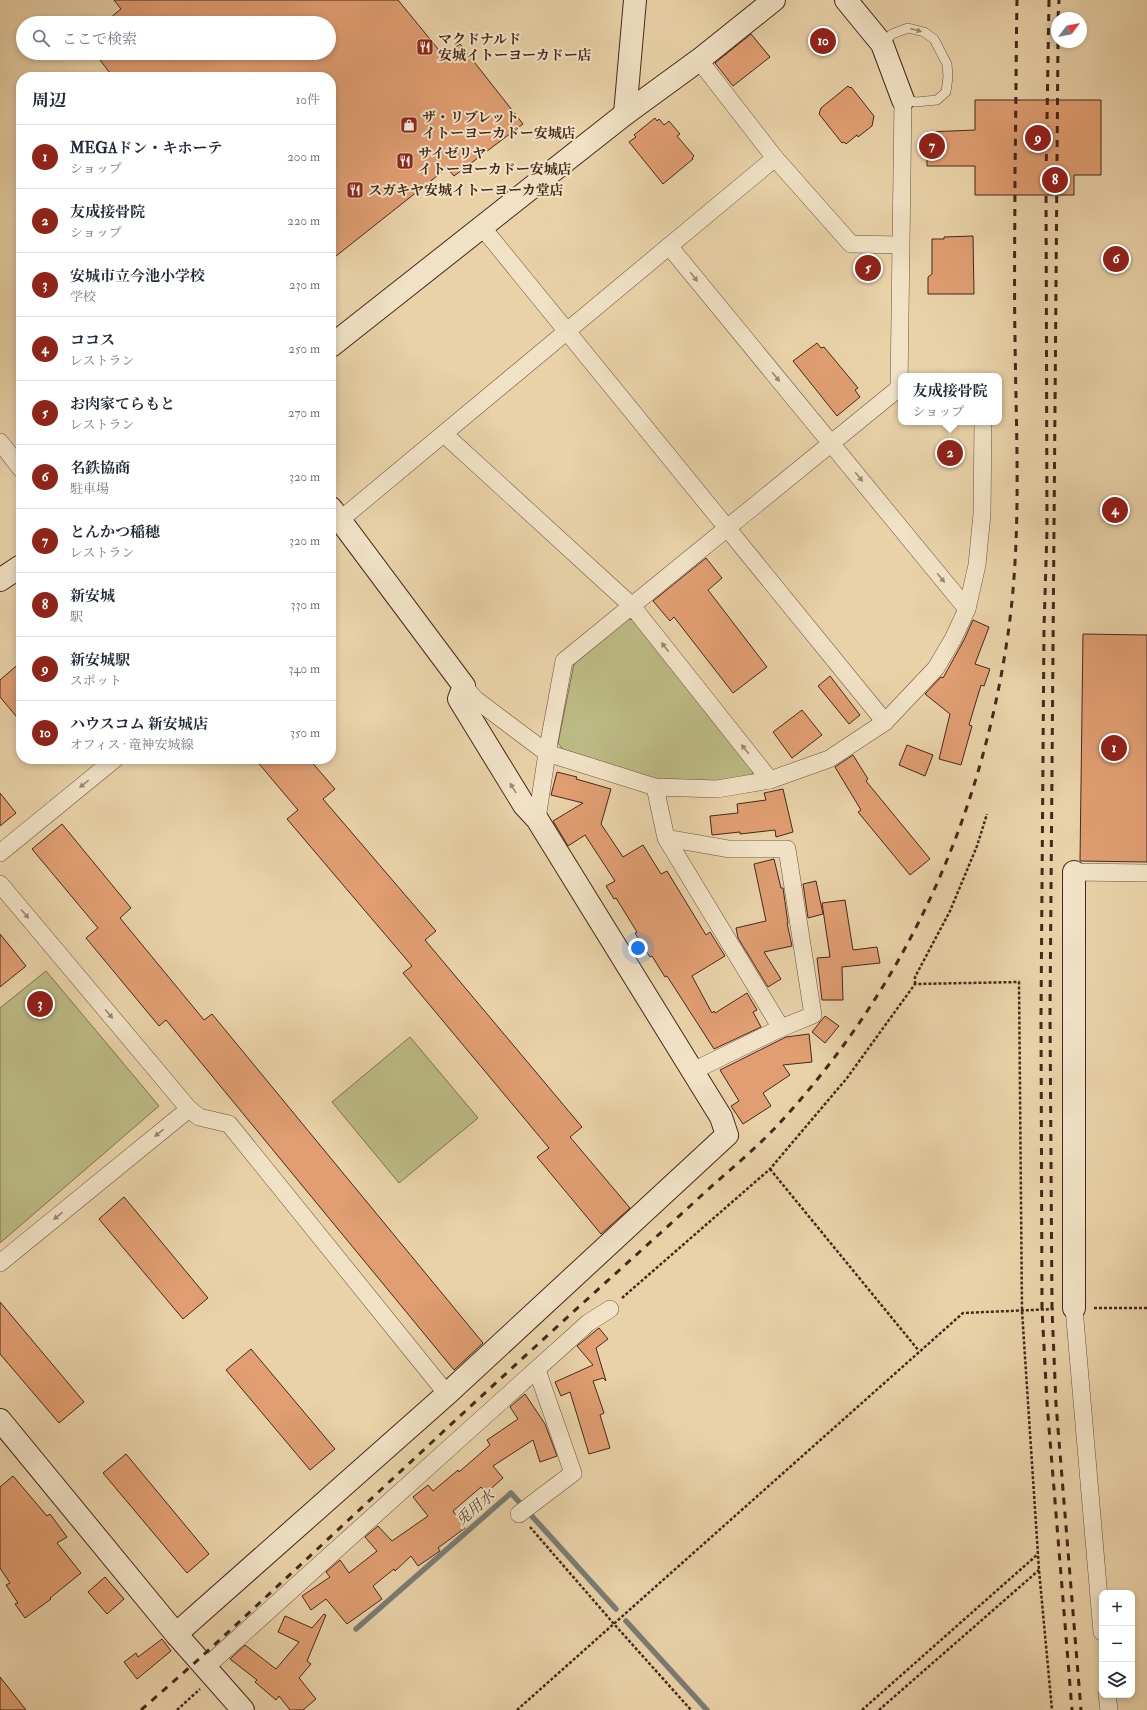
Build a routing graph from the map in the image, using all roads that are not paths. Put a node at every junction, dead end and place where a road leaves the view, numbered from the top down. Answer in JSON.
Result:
{"nodes":[{"id":1,"x":635,"y":0,"type":"edge"},
{"id":2,"x":774,"y":0,"type":"edge"},
{"id":3,"x":846,"y":0,"type":"edge"},
{"id":4,"x":882,"y":44,"type":"junction"},
{"id":5,"x":699,"y":60,"type":"junction"},
{"id":6,"x":903,"y":100,"type":"junction"},
{"id":7,"x":625,"y":114,"type":"junction"},
{"id":8,"x":776,"y":158,"type":"junction"},
{"id":9,"x":482,"y":227,"type":"junction"},
{"id":10,"x":900,"y":245,"type":"junction"},
{"id":11,"x":669,"y":246,"type":"junction"},
{"id":12,"x":567,"y":332,"type":"junction"},
{"id":13,"x":336,"y":342,"type":"edge"},
{"id":14,"x":900,"y":373,"type":"edge"},
{"id":15,"x":898,"y":390,"type":"edge"},
{"id":16,"x":983,"y":425,"type":"edge"},
{"id":17,"x":444,"y":434,"type":"junction"},
{"id":18,"x":0,"y":442,"type":"edge"},
{"id":19,"x":831,"y":444,"type":"junction"},
{"id":20,"x":16,"y":462,"type":"edge"},
{"id":21,"x":336,"y":514,"type":"edge"},
{"id":22,"x":727,"y":528,"type":"junction"},
{"id":23,"x":16,"y":569,"type":"edge"},
{"id":24,"x":0,"y":580,"type":"edge"},
{"id":25,"x":632,"y":606,"type":"junction"},
{"id":26,"x":967,"y":609,"type":"junction"},
{"id":27,"x":464,"y":686,"type":"junction"},
{"id":28,"x":885,"y":722,"type":"junction"},
{"id":29,"x":547,"y":753,"type":"junction"},
{"id":30,"x":109,"y":764,"type":"edge"},
{"id":31,"x":770,"y":780,"type":"junction"},
{"id":32,"x":655,"y":788,"type":"junction"},
{"id":33,"x":537,"y":819,"type":"junction"},
{"id":34,"x":666,"y":838,"type":"junction"},
{"id":35,"x":0,"y":853,"type":"edge"},
{"id":36,"x":1074,"y":872,"type":"joint"},
{"id":37,"x":1147,"y":873,"type":"edge"},
{"id":38,"x":0,"y":884,"type":"edge"},
{"id":39,"x":781,"y":1028,"type":"junction"},
{"id":40,"x":693,"y":1071,"type":"junction"},
{"id":41,"x":189,"y":1109,"type":"junction"},
{"id":42,"x":0,"y":1263,"type":"edge"},
{"id":43,"x":1074,"y":1308,"type":"joint"},
{"id":44,"x":610,"y":1309,"type":"road end"},
{"id":45,"x":537,"y":1370,"type":"junction"},
{"id":46,"x":448,"y":1394,"type":"junction"},
{"id":47,"x":0,"y":1420,"type":"edge"},
{"id":48,"x":519,"y":1514,"type":"road end"},
{"id":49,"x":1101,"y":1626,"type":"edge"},
{"id":50,"x":176,"y":1634,"type":"junction"},
{"id":51,"x":210,"y":1672,"type":"junction"},
{"id":52,"x":1107,"y":1698,"type":"edge"},
{"id":53,"x":243,"y":1710,"type":"edge"},
{"id":54,"x":1109,"y":1710,"type":"edge"}],
"edges":[{"from":1,"to":7,"type":"street"},
{"from":2,"to":5,"type":"street"},
{"from":3,"to":4,"type":"street"},
{"from":4,"to":6,"type":"street"},
{"from":4,"to":6,"type":"lane","one_way":true},
{"from":5,"to":7,"type":"street"},
{"from":5,"to":8,"type":"street"},
{"from":6,"to":10,"type":"street"},
{"from":7,"to":9,"type":"street"},
{"from":8,"to":10,"type":"street"},
{"from":8,"to":11,"type":"street"},
{"from":9,"to":12,"type":"street"},
{"from":9,"to":13,"type":"street"},
{"from":10,"to":14,"type":"street"},
{"from":11,"to":12,"type":"street"},
{"from":11,"to":19,"type":"street","one_way":true},
{"from":12,"to":17,"type":"street"},
{"from":12,"to":22,"type":"street"},
{"from":15,"to":19,"type":"street"},
{"from":16,"to":26,"type":"street"},
{"from":17,"to":21,"type":"street"},
{"from":17,"to":25,"type":"street"},
{"from":18,"to":20,"type":"street"},
{"from":19,"to":22,"type":"street"},
{"from":19,"to":26,"type":"street","one_way":true},
{"from":21,"to":27,"type":"street"},
{"from":22,"to":25,"type":"street"},
{"from":22,"to":28,"type":"street"},
{"from":23,"to":24,"type":"street"},
{"from":25,"to":29,"type":"street"},
{"from":31,"to":25,"type":"street","one_way":true},
{"from":26,"to":28,"type":"street"},
{"from":27,"to":29,"type":"street"},
{"from":33,"to":27,"type":"street","one_way":true},
{"from":28,"to":31,"type":"street"},
{"from":29,"to":32,"type":"street"},
{"from":29,"to":33,"type":"street"},
{"from":30,"to":35,"type":"street","one_way":true},
{"from":31,"to":32,"type":"street"},
{"from":32,"to":34,"type":"street"},
{"from":33,"to":40,"type":"street"},
{"from":34,"to":39,"type":"street"},
{"from":34,"to":39,"type":"street"},
{"from":36,"to":37,"type":"street"},
{"from":36,"to":43,"type":"street"},
{"from":38,"to":41,"type":"street","one_way":true},
{"from":39,"to":40,"type":"street"},
{"from":40,"to":46,"type":"street"},
{"from":41,"to":42,"type":"street","one_way":true},
{"from":41,"to":46,"type":"street"},
{"from":43,"to":49,"type":"street"},
{"from":44,"to":45,"type":"street"},
{"from":45,"to":48,"type":"street"},
{"from":45,"to":51,"type":"street"},
{"from":46,"to":50,"type":"street"},
{"from":47,"to":50,"type":"street"},
{"from":50,"to":51,"type":"street"},
{"from":51,"to":53,"type":"street"},
{"from":52,"to":54,"type":"street"}]}
